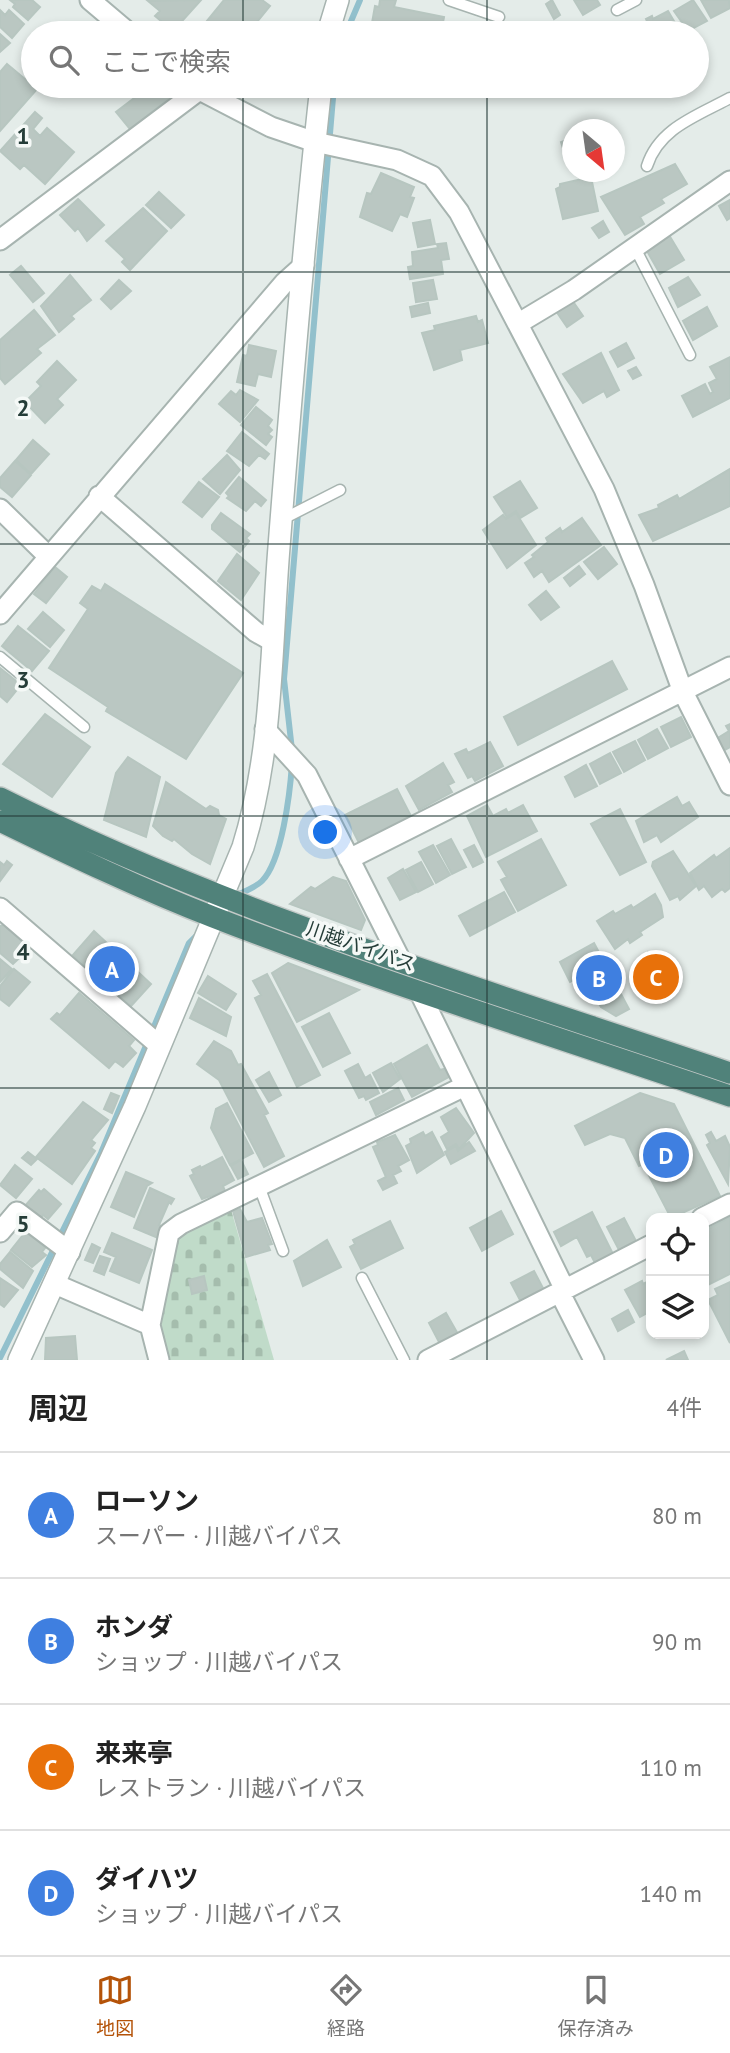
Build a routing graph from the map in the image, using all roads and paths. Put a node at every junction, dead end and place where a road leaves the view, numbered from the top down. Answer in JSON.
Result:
{"nodes":[{"id":1,"x":90,"y":0,"type":"edge"},
{"id":2,"x":338,"y":0,"type":"edge"},
{"id":3,"x":449,"y":0,"type":"edge"},
{"id":4,"x":636,"y":0,"type":"edge"},
{"id":5,"x":617,"y":10,"type":"dead end"},
{"id":6,"x":499,"y":17,"type":"dead end"},
{"id":7,"x":115,"y":21,"type":"edge"},
{"id":8,"x":332,"y":21,"type":"edge"},
{"id":9,"x":182,"y":98,"type":"edge"},
{"id":10,"x":214,"y":98,"type":"edge"},
{"id":11,"x":320,"y":98,"type":"edge"},
{"id":12,"x":730,"y":98,"type":"edge"},
{"id":13,"x":315,"y":142,"type":"junction"},
{"id":14,"x":647,"y":166,"type":"dead end"},
{"id":15,"x":730,"y":181,"type":"edge"},
{"id":16,"x":0,"y":240,"type":"edge"},
{"id":17,"x":635,"y":248,"type":"junction"},
{"id":18,"x":304,"y":265,"type":"junction"},
{"id":19,"x":519,"y":323,"type":"junction"},
{"id":20,"x":690,"y":355,"type":"dead end"},
{"id":21,"x":340,"y":490,"type":"dead end"},
{"id":22,"x":99,"y":496,"type":"junction"},
{"id":23,"x":0,"y":509,"type":"edge"},
{"id":24,"x":281,"y":520,"type":"junction"},
{"id":25,"x":48,"y":556,"type":"junction"},
{"id":26,"x":0,"y":614,"type":"edge"},
{"id":27,"x":272,"y":641,"type":"junction"},
{"id":28,"x":0,"y":657,"type":"edge"},
{"id":29,"x":730,"y":667,"type":"edge"},
{"id":30,"x":683,"y":692,"type":"junction"},
{"id":31,"x":84,"y":727,"type":"dead end"},
{"id":32,"x":265,"y":729,"type":"junction"},
{"id":33,"x":730,"y":785,"type":"edge"},
{"id":34,"x":0,"y":798,"type":"edge"},
{"id":35,"x":0,"y":821,"type":"edge"},
{"id":36,"x":349,"y":859,"type":"junction"},
{"id":37,"x":218,"y":907,"type":"junction"},
{"id":38,"x":0,"y":908,"type":"edge"},
{"id":39,"x":401,"y":961,"type":"junction"},
{"id":40,"x":419,"y":991,"type":"junction"},
{"id":41,"x":160,"y":1046,"type":"junction"},
{"id":42,"x":730,"y":1073,"type":"edge"},
{"id":43,"x":465,"y":1086,"type":"junction"},
{"id":44,"x":730,"y":1096,"type":"edge"},
{"id":45,"x":259,"y":1186,"type":"junction"},
{"id":46,"x":730,"y":1204,"type":"edge"},
{"id":47,"x":709,"y":1214,"type":"edge"},
{"id":48,"x":0,"y":1232,"type":"edge"},
{"id":49,"x":646,"y":1248,"type":"edge"},
{"id":50,"x":283,"y":1251,"type":"dead end"},
{"id":51,"x":69,"y":1252,"type":"junction"},
{"id":52,"x":362,"y":1278,"type":"dead end"},
{"id":53,"x":55,"y":1284,"type":"junction"},
{"id":54,"x":563,"y":1292,"type":"junction"},
{"id":55,"x":150,"y":1325,"type":"junction"},
{"id":56,"x":19,"y":1360,"type":"edge"},
{"id":57,"x":159,"y":1360,"type":"edge"},
{"id":58,"x":404,"y":1360,"type":"edge"},
{"id":59,"x":428,"y":1360,"type":"edge"},
{"id":60,"x":594,"y":1360,"type":"edge"}],
"edges":[{"from":1,"to":7,"type":"street"},
{"from":2,"to":8,"type":"street"},
{"from":3,"to":6,"type":"lane"},
{"from":4,"to":5,"type":"lane"},
{"from":9,"to":16,"type":"street"},
{"from":10,"to":13,"type":"street"},
{"from":11,"to":13,"type":"street"},
{"from":12,"to":14,"type":"lane"},
{"from":13,"to":18,"type":"street"},
{"from":13,"to":19,"type":"street"},
{"from":15,"to":17,"type":"street"},
{"from":17,"to":19,"type":"street"},
{"from":17,"to":20,"type":"lane"},
{"from":18,"to":22,"type":"street"},
{"from":18,"to":24,"type":"street"},
{"from":19,"to":30,"type":"street"},
{"from":21,"to":24,"type":"lane"},
{"from":22,"to":25,"type":"street"},
{"from":22,"to":27,"type":"street"},
{"from":23,"to":25,"type":"street"},
{"from":24,"to":27,"type":"street"},
{"from":25,"to":26,"type":"street"},
{"from":27,"to":32,"type":"street"},
{"from":28,"to":31,"type":"lane"},
{"from":29,"to":30,"type":"street"},
{"from":30,"to":33,"type":"street"},
{"from":30,"to":36,"type":"street"},
{"from":32,"to":36,"type":"street"},
{"from":32,"to":37,"type":"street"},
{"from":34,"to":37,"type":"highway","name":"川越バイパス"},
{"from":35,"to":37,"type":"highway","name":"川越バイパス"},
{"from":36,"to":39,"type":"street"},
{"from":37,"to":39,"type":"highway","name":"川越バイパス"},
{"from":37,"to":40,"type":"highway","name":"川越バイパス"},
{"from":37,"to":41,"type":"street"},
{"from":38,"to":41,"type":"street"},
{"from":39,"to":42,"type":"highway","name":"川越バイパス"},
{"from":40,"to":43,"type":"street"},
{"from":40,"to":44,"type":"highway","name":"川越バイパス"},
{"from":41,"to":51,"type":"street"},
{"from":43,"to":45,"type":"street"},
{"from":43,"to":54,"type":"street"},
{"from":45,"to":50,"type":"lane"},
{"from":45,"to":55,"type":"street"},
{"from":46,"to":47,"type":"street"},
{"from":48,"to":51,"type":"street"},
{"from":49,"to":54,"type":"street"},
{"from":51,"to":53,"type":"street"},
{"from":52,"to":58,"type":"lane"},
{"from":53,"to":55,"type":"street"},
{"from":53,"to":56,"type":"street"},
{"from":54,"to":59,"type":"street"},
{"from":54,"to":60,"type":"street"},
{"from":55,"to":57,"type":"street"}]}
